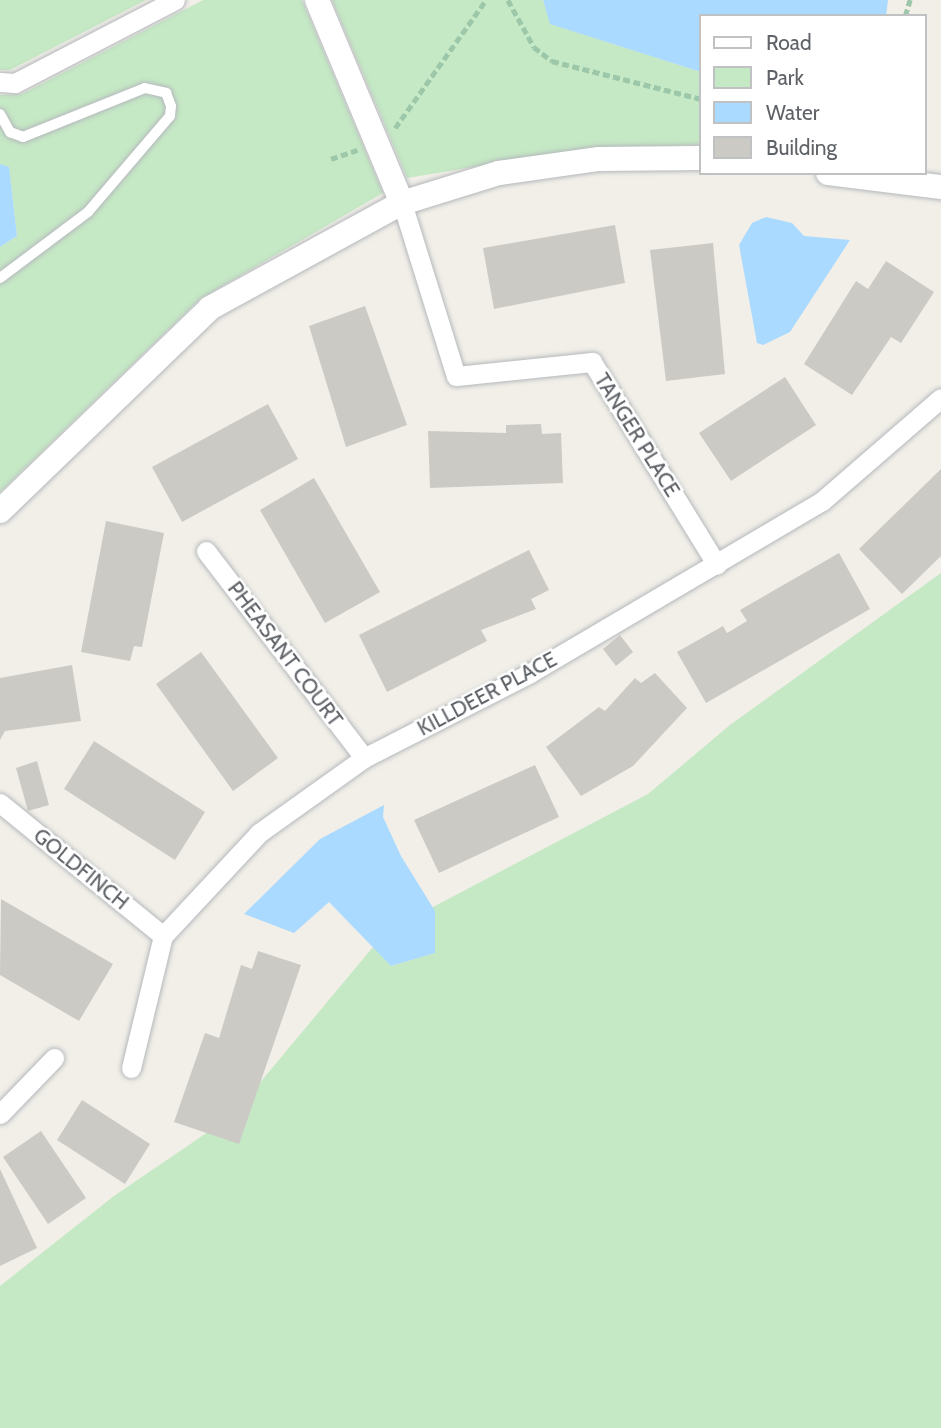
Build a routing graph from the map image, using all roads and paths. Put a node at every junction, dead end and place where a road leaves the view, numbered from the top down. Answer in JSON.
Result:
{"nodes":[{"id":1,"x":175,"y":0,"type":"edge"},
{"id":2,"x":317,"y":0,"type":"edge"},
{"id":3,"x":486,"y":0,"type":"edge"},
{"id":4,"x":508,"y":0,"type":"edge"},
{"id":5,"x":0,"y":82,"type":"edge"},
{"id":6,"x":699,"y":98,"type":"edge"},
{"id":7,"x":0,"y":114,"type":"edge"},
{"id":8,"x":376,"y":140,"type":"junction"},
{"id":9,"x":699,"y":158,"type":"edge"},
{"id":10,"x":331,"y":159,"type":"dead end"},
{"id":11,"x":844,"y":175,"type":"edge"},
{"id":12,"x":941,"y":187,"type":"edge"},
{"id":13,"x":402,"y":203,"type":"junction"},
{"id":14,"x":0,"y":278,"type":"edge"},
{"id":15,"x":941,"y":398,"type":"edge"},
{"id":16,"x":0,"y":511,"type":"edge"},
{"id":17,"x":206,"y":551,"type":"dead end"},
{"id":18,"x":717,"y":565,"type":"junction"},
{"id":19,"x":364,"y":758,"type":"junction"},
{"id":20,"x":0,"y":803,"type":"edge"},
{"id":21,"x":163,"y":936,"type":"junction"},
{"id":22,"x":54,"y":1058,"type":"dead end"},
{"id":23,"x":131,"y":1068,"type":"dead end"},
{"id":24,"x":0,"y":1114,"type":"edge"}],
"edges":[{"from":1,"to":5,"type":"street"},
{"from":2,"to":8,"type":"street"},
{"from":3,"to":8,"type":"path"},
{"from":4,"to":6,"type":"path"},
{"from":7,"to":14,"type":"lane"},
{"from":8,"to":10,"type":"path"},
{"from":8,"to":13,"type":"street"},
{"from":9,"to":13,"type":"street"},
{"from":11,"to":12,"type":"street"},
{"from":13,"to":16,"type":"street"},
{"from":13,"to":18,"type":"street","name":"TANGER PLACE"},
{"from":15,"to":18,"type":"street","name":"KILLDEER PLACE"},
{"from":17,"to":19,"type":"street","name":"PHEASANT COURT"},
{"from":18,"to":19,"type":"street","name":"KILLDEER PLACE"},
{"from":19,"to":21,"type":"street","name":"KILLDEER PLACE"},
{"from":20,"to":21,"type":"street","name":"GOLDFINCH"},
{"from":21,"to":23,"type":"street","name":"KILLDEER PLACE"},
{"from":22,"to":24,"type":"street"}]}
